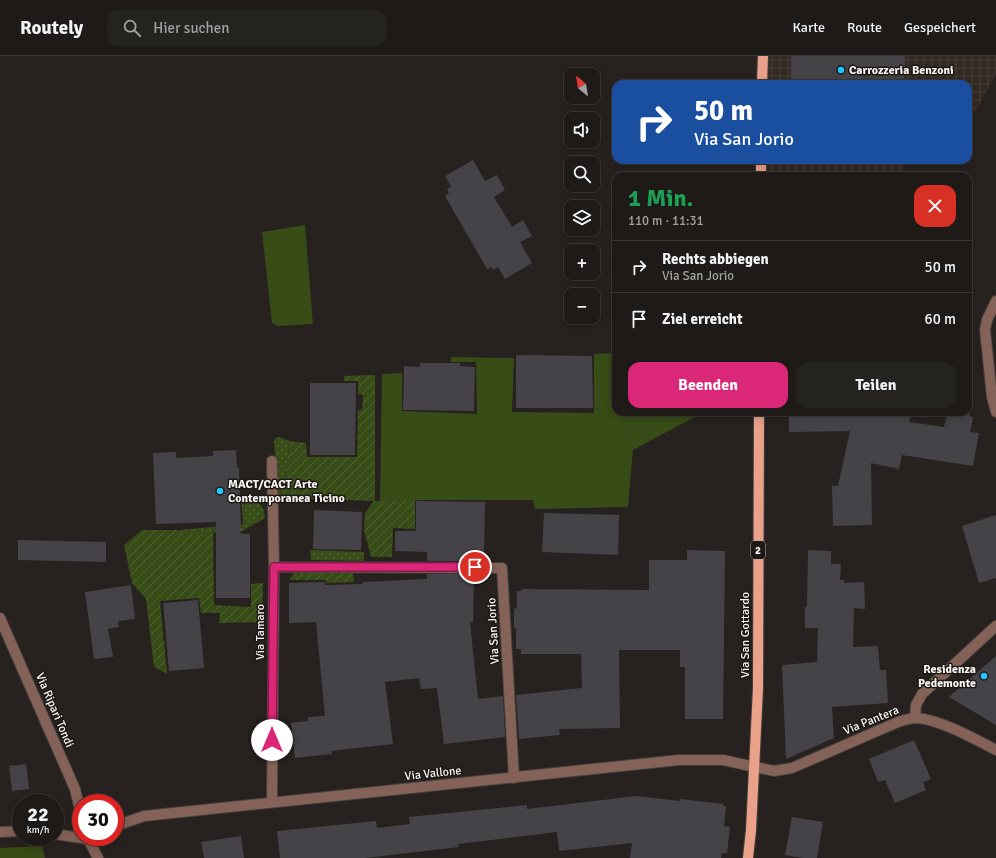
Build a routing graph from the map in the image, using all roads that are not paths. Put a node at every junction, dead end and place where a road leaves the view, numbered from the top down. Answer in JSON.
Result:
{"nodes":[{"id":1,"x":762,"y":56,"type":"edge"},
{"id":2,"x":762,"y":80,"type":"edge"},
{"id":3,"x":996,"y":301,"type":"edge"},
{"id":4,"x":996,"y":412,"type":"edge"},
{"id":5,"x":759,"y":416,"type":"edge"},
{"id":6,"x":272,"y":462,"type":"dead end"},
{"id":7,"x":274,"y":567,"type":"junction"},
{"id":8,"x":0,"y":618,"type":"edge"},
{"id":9,"x":996,"y":626,"type":"edge"},
{"id":10,"x":915,"y":718,"type":"junction"},
{"id":11,"x":996,"y":750,"type":"edge"},
{"id":12,"x":755,"y":767,"type":"junction"},
{"id":13,"x":514,"y":778,"type":"junction"},
{"id":14,"x":76,"y":794,"type":"edge"},
{"id":15,"x":272,"y":802,"type":"junction"},
{"id":16,"x":124,"y":823,"type":"edge"},
{"id":17,"x":12,"y":831,"type":"edge"},
{"id":18,"x":0,"y":832,"type":"edge"},
{"id":19,"x":93,"y":846,"type":"edge"},
{"id":20,"x":98,"y":858,"type":"edge"},
{"id":21,"x":748,"y":858,"type":"edge"}],
"edges":[{"from":1,"to":2,"type":"main road"},
{"from":3,"to":4,"type":"street"},
{"from":5,"to":12,"type":"main road","name":"Via San Gottardo","number":"2"},
{"from":6,"to":7,"type":"street","name":"Via Tamaro"},
{"from":7,"to":13,"type":"street","name":"Via San Jorio"},
{"from":7,"to":15,"type":"street","name":"Via Tamaro"},
{"from":8,"to":14,"type":"street","name":"Via Ripari Tondi"},
{"from":9,"to":10,"type":"street"},
{"from":10,"to":11,"type":"street","name":"Via Pantera"},
{"from":10,"to":12,"type":"street","name":"Via Pantera"},
{"from":12,"to":13,"type":"street","name":"Via Vallone"},
{"from":12,"to":21,"type":"main road","name":"Via San Gottardo","number":"2"},
{"from":13,"to":15,"type":"street","name":"Via Vallone"},
{"from":15,"to":16,"type":"street","name":"Via Vallone"},
{"from":17,"to":18,"type":"street"},
{"from":19,"to":20,"type":"street"}]}
